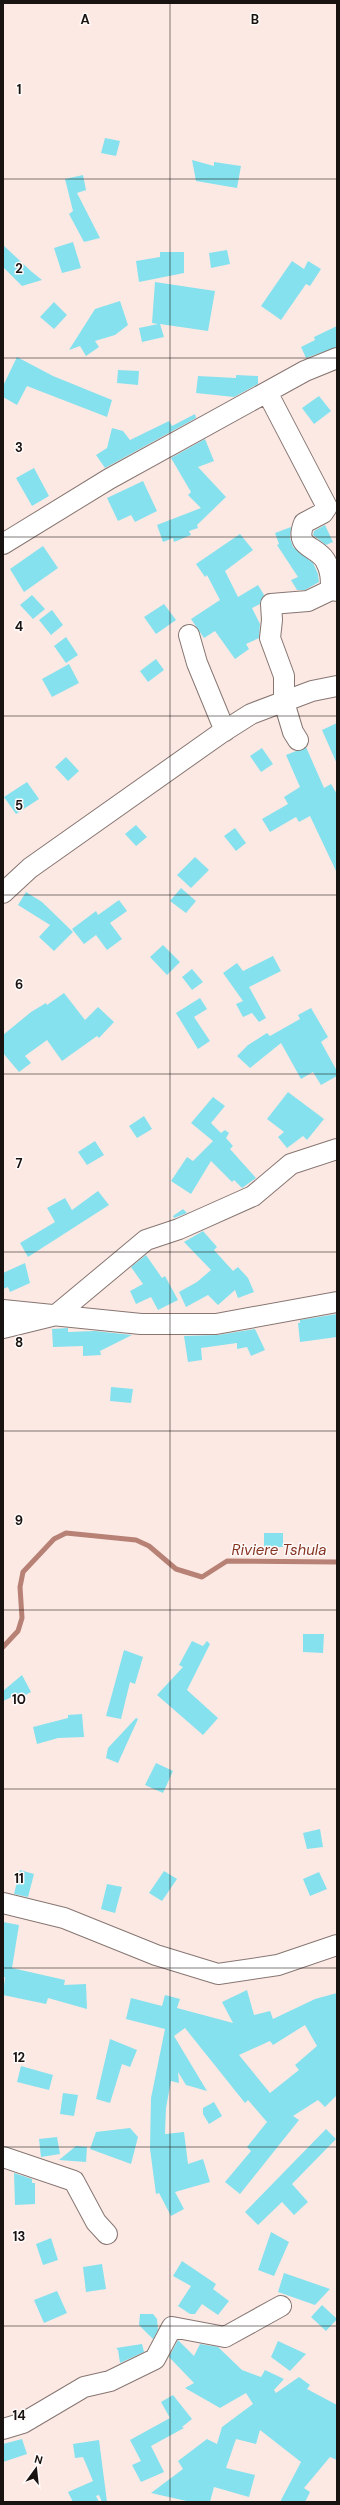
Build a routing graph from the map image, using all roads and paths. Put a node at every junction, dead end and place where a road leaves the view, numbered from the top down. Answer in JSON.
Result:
{"nodes":[{"id":1,"x":337,"y":358,"type":"edge"},
{"id":2,"x":267,"y":392,"type":"junction"},
{"id":3,"x":3,"y":544,"type":"edge"},
{"id":4,"x":334,"y":591,"type":"edge"},
{"id":5,"x":189,"y":635,"type":"dead end"},
{"id":6,"x":337,"y":686,"type":"edge"},
{"id":7,"x":284,"y":702,"type":"junction"},
{"id":8,"x":225,"y":730,"type":"junction"},
{"id":9,"x":298,"y":740,"type":"dead end"},
{"id":10,"x":3,"y":893,"type":"edge"},
{"id":11,"x":337,"y":1149,"type":"edge"},
{"id":12,"x":337,"y":1302,"type":"edge"},
{"id":13,"x":3,"y":1310,"type":"edge"},
{"id":14,"x":56,"y":1315,"type":"junction"},
{"id":15,"x":3,"y":1328,"type":"edge"},
{"id":16,"x":3,"y":1903,"type":"edge"},
{"id":17,"x":337,"y":1945,"type":"edge"},
{"id":18,"x":3,"y":2157,"type":"edge"},
{"id":19,"x":107,"y":2234,"type":"dead end"},
{"id":20,"x":281,"y":2306,"type":"dead end"},
{"id":21,"x":3,"y":2429,"type":"edge"}],
"edges":[{"from":1,"to":2,"type":"street"},
{"from":2,"to":3,"type":"street"},
{"from":2,"to":4,"type":"street"},
{"from":4,"to":7,"type":"street"},
{"from":5,"to":8,"type":"street"},
{"from":6,"to":7,"type":"street"},
{"from":7,"to":8,"type":"street"},
{"from":7,"to":9,"type":"street"},
{"from":8,"to":10,"type":"street"},
{"from":11,"to":14,"type":"street"},
{"from":12,"to":14,"type":"street"},
{"from":13,"to":14,"type":"street"},
{"from":14,"to":15,"type":"street"},
{"from":16,"to":17,"type":"street"},
{"from":18,"to":19,"type":"street"},
{"from":20,"to":21,"type":"street"}]}
